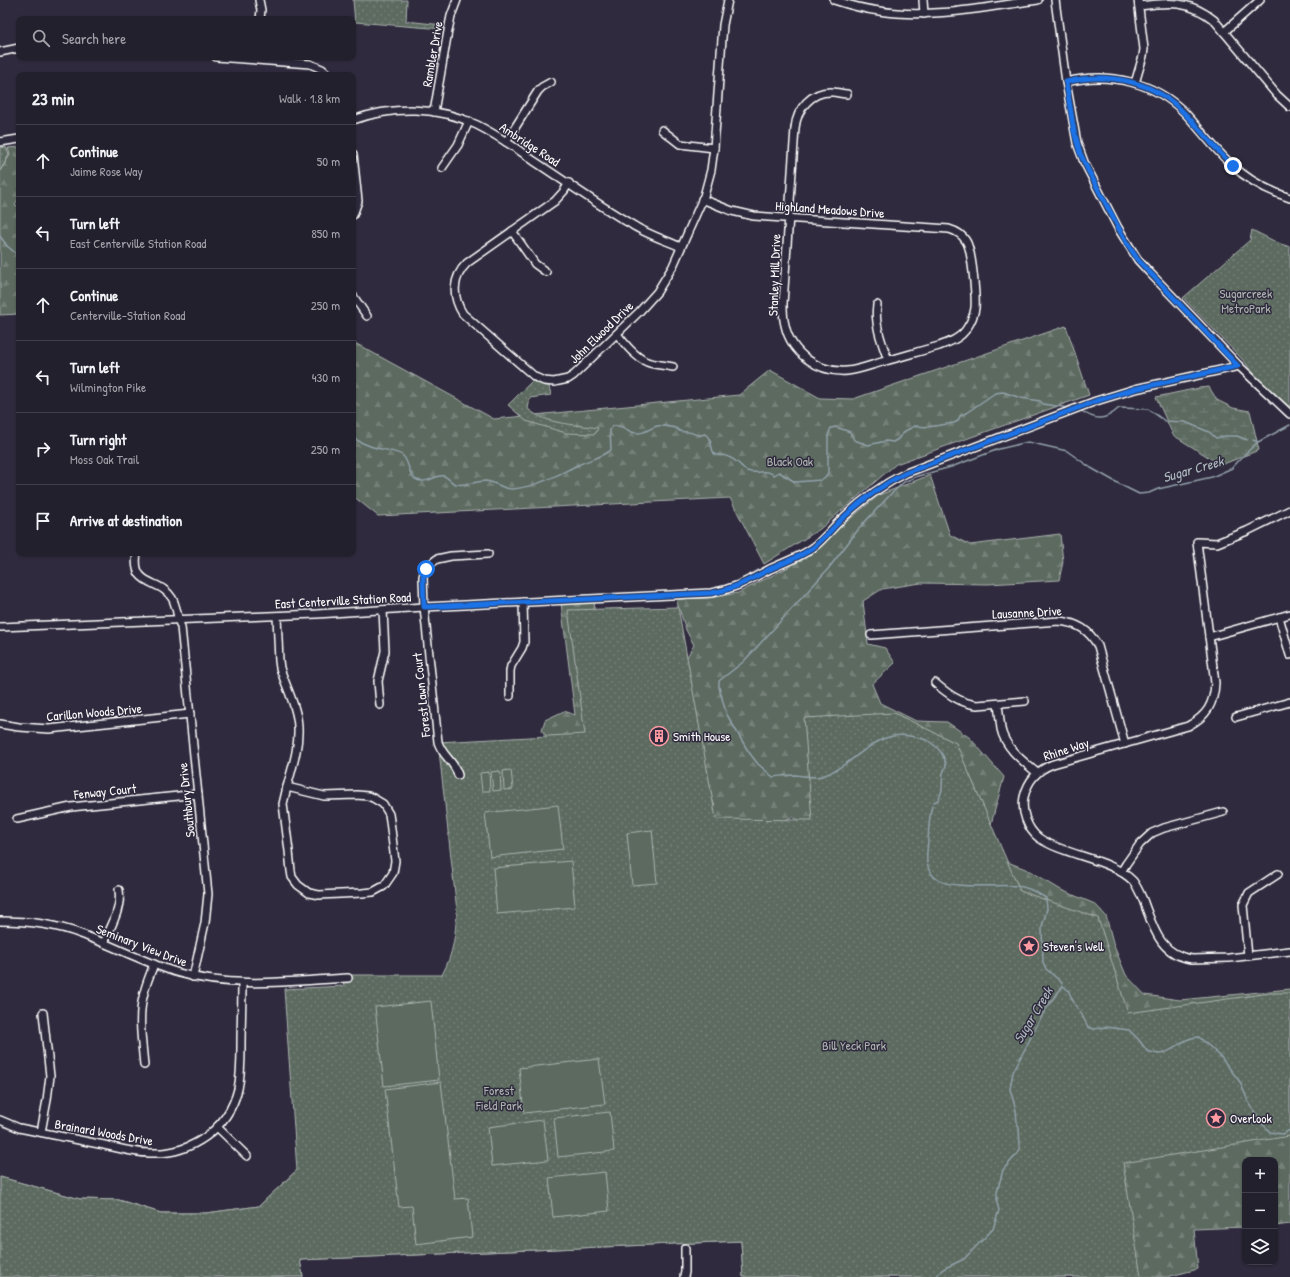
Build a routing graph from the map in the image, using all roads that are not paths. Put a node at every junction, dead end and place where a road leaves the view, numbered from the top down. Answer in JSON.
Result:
{"nodes":[{"id":1,"x":259,"y":0,"type":"edge"},
{"id":2,"x":457,"y":0,"type":"edge"},
{"id":3,"x":728,"y":0,"type":"edge"},
{"id":4,"x":834,"y":0,"type":"edge"},
{"id":5,"x":923,"y":0,"type":"edge"},
{"id":6,"x":1038,"y":0,"type":"edge"},
{"id":7,"x":1055,"y":0,"type":"edge"},
{"id":8,"x":1260,"y":0,"type":"edge"},
{"id":9,"x":1139,"y":3,"type":"edge"},
{"id":10,"x":924,"y":14,"type":"junction"},
{"id":11,"x":260,"y":16,"type":"edge"},
{"id":12,"x":1224,"y":32,"type":"junction"},
{"id":13,"x":16,"y":49,"type":"edge"},
{"id":14,"x":0,"y":52,"type":"edge"},
{"id":15,"x":275,"y":60,"type":"edge"},
{"id":16,"x":326,"y":72,"type":"edge"},
{"id":17,"x":552,"y":82,"type":"dead end"},
{"id":18,"x":1066,"y":82,"type":"junction"},
{"id":19,"x":1135,"y":83,"type":"junction"},
{"id":20,"x":847,"y":94,"type":"dead end"},
{"id":21,"x":1290,"y":107,"type":"edge"},
{"id":22,"x":434,"y":112,"type":"junction"},
{"id":23,"x":356,"y":119,"type":"edge"},
{"id":24,"x":469,"y":122,"type":"junction"},
{"id":25,"x":662,"y":130,"type":"dead end"},
{"id":26,"x":16,"y":139,"type":"edge"},
{"id":27,"x":0,"y":142,"type":"edge"},
{"id":28,"x":506,"y":142,"type":"junction"},
{"id":29,"x":714,"y":148,"type":"junction"},
{"id":30,"x":442,"y":168,"type":"dead end"},
{"id":31,"x":356,"y":182,"type":"edge"},
{"id":32,"x":569,"y":183,"type":"junction"},
{"id":33,"x":1290,"y":198,"type":"edge"},
{"id":34,"x":702,"y":199,"type":"junction"},
{"id":35,"x":356,"y":207,"type":"edge"},
{"id":36,"x":789,"y":219,"type":"junction"},
{"id":37,"x":512,"y":231,"type":"junction"},
{"id":38,"x":959,"y":233,"type":"joint"},
{"id":39,"x":681,"y":247,"type":"junction"},
{"id":40,"x":546,"y":272,"type":"dead end"},
{"id":41,"x":356,"y":300,"type":"edge"},
{"id":42,"x":877,"y":305,"type":"dead end"},
{"id":43,"x":367,"y":316,"type":"dead end"},
{"id":44,"x":617,"y":334,"type":"junction"},
{"id":45,"x":888,"y":360,"type":"junction"},
{"id":46,"x":1238,"y":366,"type":"junction"},
{"id":47,"x":672,"y":367,"type":"dead end"},
{"id":48,"x":1290,"y":414,"type":"edge"},
{"id":49,"x":1290,"y":510,"type":"edge"},
{"id":50,"x":488,"y":554,"type":"dead end"},
{"id":51,"x":137,"y":556,"type":"edge"},
{"id":52,"x":523,"y":602,"type":"junction"},
{"id":53,"x":424,"y":607,"type":"junction"},
{"id":54,"x":383,"y":610,"type":"junction"},
{"id":55,"x":1290,"y":614,"type":"edge"},
{"id":56,"x":277,"y":616,"type":"junction"},
{"id":57,"x":1279,"y":617,"type":"junction"},
{"id":58,"x":178,"y":620,"type":"junction"},
{"id":59,"x":0,"y":627,"type":"edge"},
{"id":60,"x":871,"y":635,"type":"dead end"},
{"id":61,"x":1209,"y":637,"type":"junction"},
{"id":62,"x":1290,"y":655,"type":"edge"},
{"id":63,"x":935,"y":683,"type":"dead end"},
{"id":64,"x":510,"y":696,"type":"dead end"},
{"id":65,"x":1025,"y":701,"type":"dead end"},
{"id":66,"x":1290,"y":702,"type":"edge"},
{"id":67,"x":998,"y":704,"type":"junction"},
{"id":68,"x":380,"y":705,"type":"dead end"},
{"id":69,"x":190,"y":714,"type":"junction"},
{"id":70,"x":1236,"y":717,"type":"dead end"},
{"id":71,"x":0,"y":724,"type":"edge"},
{"id":72,"x":1125,"y":744,"type":"junction"},
{"id":73,"x":1037,"y":773,"type":"junction"},
{"id":74,"x":458,"y":775,"type":"dead end"},
{"id":75,"x":287,"y":787,"type":"junction"},
{"id":76,"x":198,"y":794,"type":"junction"},
{"id":77,"x":1223,"y":812,"type":"dead end"},
{"id":78,"x":17,"y":819,"type":"dead end"},
{"id":79,"x":1121,"y":872,"type":"junction"},
{"id":80,"x":1278,"y":874,"type":"dead end"},
{"id":81,"x":119,"y":890,"type":"dead end"},
{"id":82,"x":0,"y":921,"type":"edge"},
{"id":83,"x":104,"y":943,"type":"junction"},
{"id":84,"x":1290,"y":951,"type":"edge"},
{"id":85,"x":1248,"y":956,"type":"junction"},
{"id":86,"x":154,"y":964,"type":"junction"},
{"id":87,"x":193,"y":977,"type":"junction"},
{"id":88,"x":348,"y":978,"type":"dead end"},
{"id":89,"x":242,"y":983,"type":"junction"},
{"id":90,"x":43,"y":1013,"type":"dead end"},
{"id":91,"x":144,"y":1065,"type":"dead end"},
{"id":92,"x":0,"y":1120,"type":"edge"},
{"id":93,"x":217,"y":1127,"type":"junction"},
{"id":94,"x":41,"y":1132,"type":"junction"},
{"id":95,"x":247,"y":1156,"type":"dead end"},
{"id":96,"x":685,"y":1248,"type":"dead end"},
{"id":97,"x":684,"y":1277,"type":"edge"}],
"edges":[{"from":1,"to":11,"type":"street"},
{"from":2,"to":22,"type":"street","name":"Rambler Drive"},
{"from":3,"to":29,"type":"street","name":"John Elwood Drive"},
{"from":4,"to":10,"type":"street"},
{"from":5,"to":10,"type":"street"},
{"from":6,"to":10,"type":"street"},
{"from":7,"to":18,"type":"street"},
{"from":8,"to":12,"type":"street"},
{"from":9,"to":12,"type":"street"},
{"from":9,"to":19,"type":"street"},
{"from":12,"to":21,"type":"street"},
{"from":13,"to":14,"type":"street"},
{"from":15,"to":16,"type":"street"},
{"from":17,"to":28,"type":"street"},
{"from":18,"to":19,"type":"street"},
{"from":18,"to":46,"type":"street"},
{"from":19,"to":33,"type":"street"},
{"from":20,"to":36,"type":"street","name":"Stanley Mill Drive"},
{"from":22,"to":23,"type":"street","name":"Ambridge Road"},
{"from":22,"to":24,"type":"street","name":"Ambridge Road"},
{"from":24,"to":28,"type":"street","name":"Ambridge Road"},
{"from":24,"to":30,"type":"street"},
{"from":25,"to":29,"type":"street"},
{"from":26,"to":27,"type":"street"},
{"from":28,"to":32,"type":"street","name":"Ambridge Road"},
{"from":29,"to":34,"type":"street","name":"John Elwood Drive"},
{"from":31,"to":35,"type":"street"},
{"from":32,"to":37,"type":"street","name":"John Elwood Drive"},
{"from":32,"to":39,"type":"street","name":"Ambridge Road"},
{"from":34,"to":36,"type":"street","name":"Highland Meadows Drive"},
{"from":34,"to":39,"type":"street","name":"John Elwood Drive"},
{"from":36,"to":38,"type":"street","name":"Highland Meadows Drive"},
{"from":36,"to":45,"type":"street","name":"Stanley Mill Drive"},
{"from":37,"to":40,"type":"street"},
{"from":37,"to":44,"type":"street","name":"John Elwood Drive"},
{"from":38,"to":45,"type":"street","name":"Stanley Mill Drive"},
{"from":39,"to":44,"type":"street","name":"John Elwood Drive"},
{"from":41,"to":43,"type":"street"},
{"from":42,"to":45,"type":"street"},
{"from":44,"to":47,"type":"street"},
{"from":46,"to":48,"type":"street"},
{"from":46,"to":52,"type":"street","name":"East Centerville Station Road"},
{"from":49,"to":61,"type":"street","name":"Rhine Way"},
{"from":50,"to":53,"type":"street","name":"Forest Lawn Court"},
{"from":51,"to":58,"type":"street","name":"Southbury Drive"},
{"from":52,"to":53,"type":"street","name":"East Centerville Station Road"},
{"from":52,"to":64,"type":"street"},
{"from":53,"to":54,"type":"street","name":"East Centerville Station Road"},
{"from":53,"to":74,"type":"street","name":"Forest Lawn Court"},
{"from":54,"to":56,"type":"street","name":"East Centerville Station Road"},
{"from":54,"to":68,"type":"street"},
{"from":55,"to":57,"type":"street"},
{"from":56,"to":58,"type":"street","name":"East Centerville Station Road"},
{"from":56,"to":75,"type":"street"},
{"from":57,"to":61,"type":"street"},
{"from":57,"to":62,"type":"street"},
{"from":58,"to":59,"type":"street","name":"East Centerville Station Road"},
{"from":58,"to":69,"type":"street","name":"Southbury Drive"},
{"from":60,"to":72,"type":"street","name":"Lausanne Drive"},
{"from":61,"to":72,"type":"street","name":"Rhine Way"},
{"from":63,"to":67,"type":"street"},
{"from":65,"to":67,"type":"street"},
{"from":66,"to":70,"type":"street"},
{"from":67,"to":73,"type":"street"},
{"from":69,"to":71,"type":"street","name":"Carillon Woods Drive"},
{"from":69,"to":76,"type":"street","name":"Southbury Drive"},
{"from":72,"to":73,"type":"street","name":"Rhine Way"},
{"from":73,"to":79,"type":"street","name":"Rhine Way"},
{"from":75,"to":75,"type":"street"},
{"from":76,"to":78,"type":"street","name":"Fenway Court"},
{"from":76,"to":87,"type":"street","name":"Southbury Drive"},
{"from":77,"to":79,"type":"street"},
{"from":79,"to":85,"type":"street","name":"Rhine Way"},
{"from":80,"to":85,"type":"street"},
{"from":81,"to":83,"type":"street"},
{"from":82,"to":83,"type":"street","name":"Seminary View Drive"},
{"from":83,"to":86,"type":"street","name":"Seminary View Drive"},
{"from":84,"to":85,"type":"street","name":"Rhine Way"},
{"from":86,"to":87,"type":"street","name":"Seminary View Drive"},
{"from":86,"to":91,"type":"street"},
{"from":87,"to":89,"type":"street","name":"Seminary View Drive"},
{"from":88,"to":89,"type":"street","name":"Seminary View Drive"},
{"from":89,"to":93,"type":"street","name":"Brainard Woods Drive"},
{"from":90,"to":94,"type":"street"},
{"from":92,"to":94,"type":"street","name":"Brainard Woods Drive"},
{"from":93,"to":94,"type":"street","name":"Brainard Woods Drive"},
{"from":93,"to":95,"type":"street"},
{"from":96,"to":97,"type":"street"}]}
